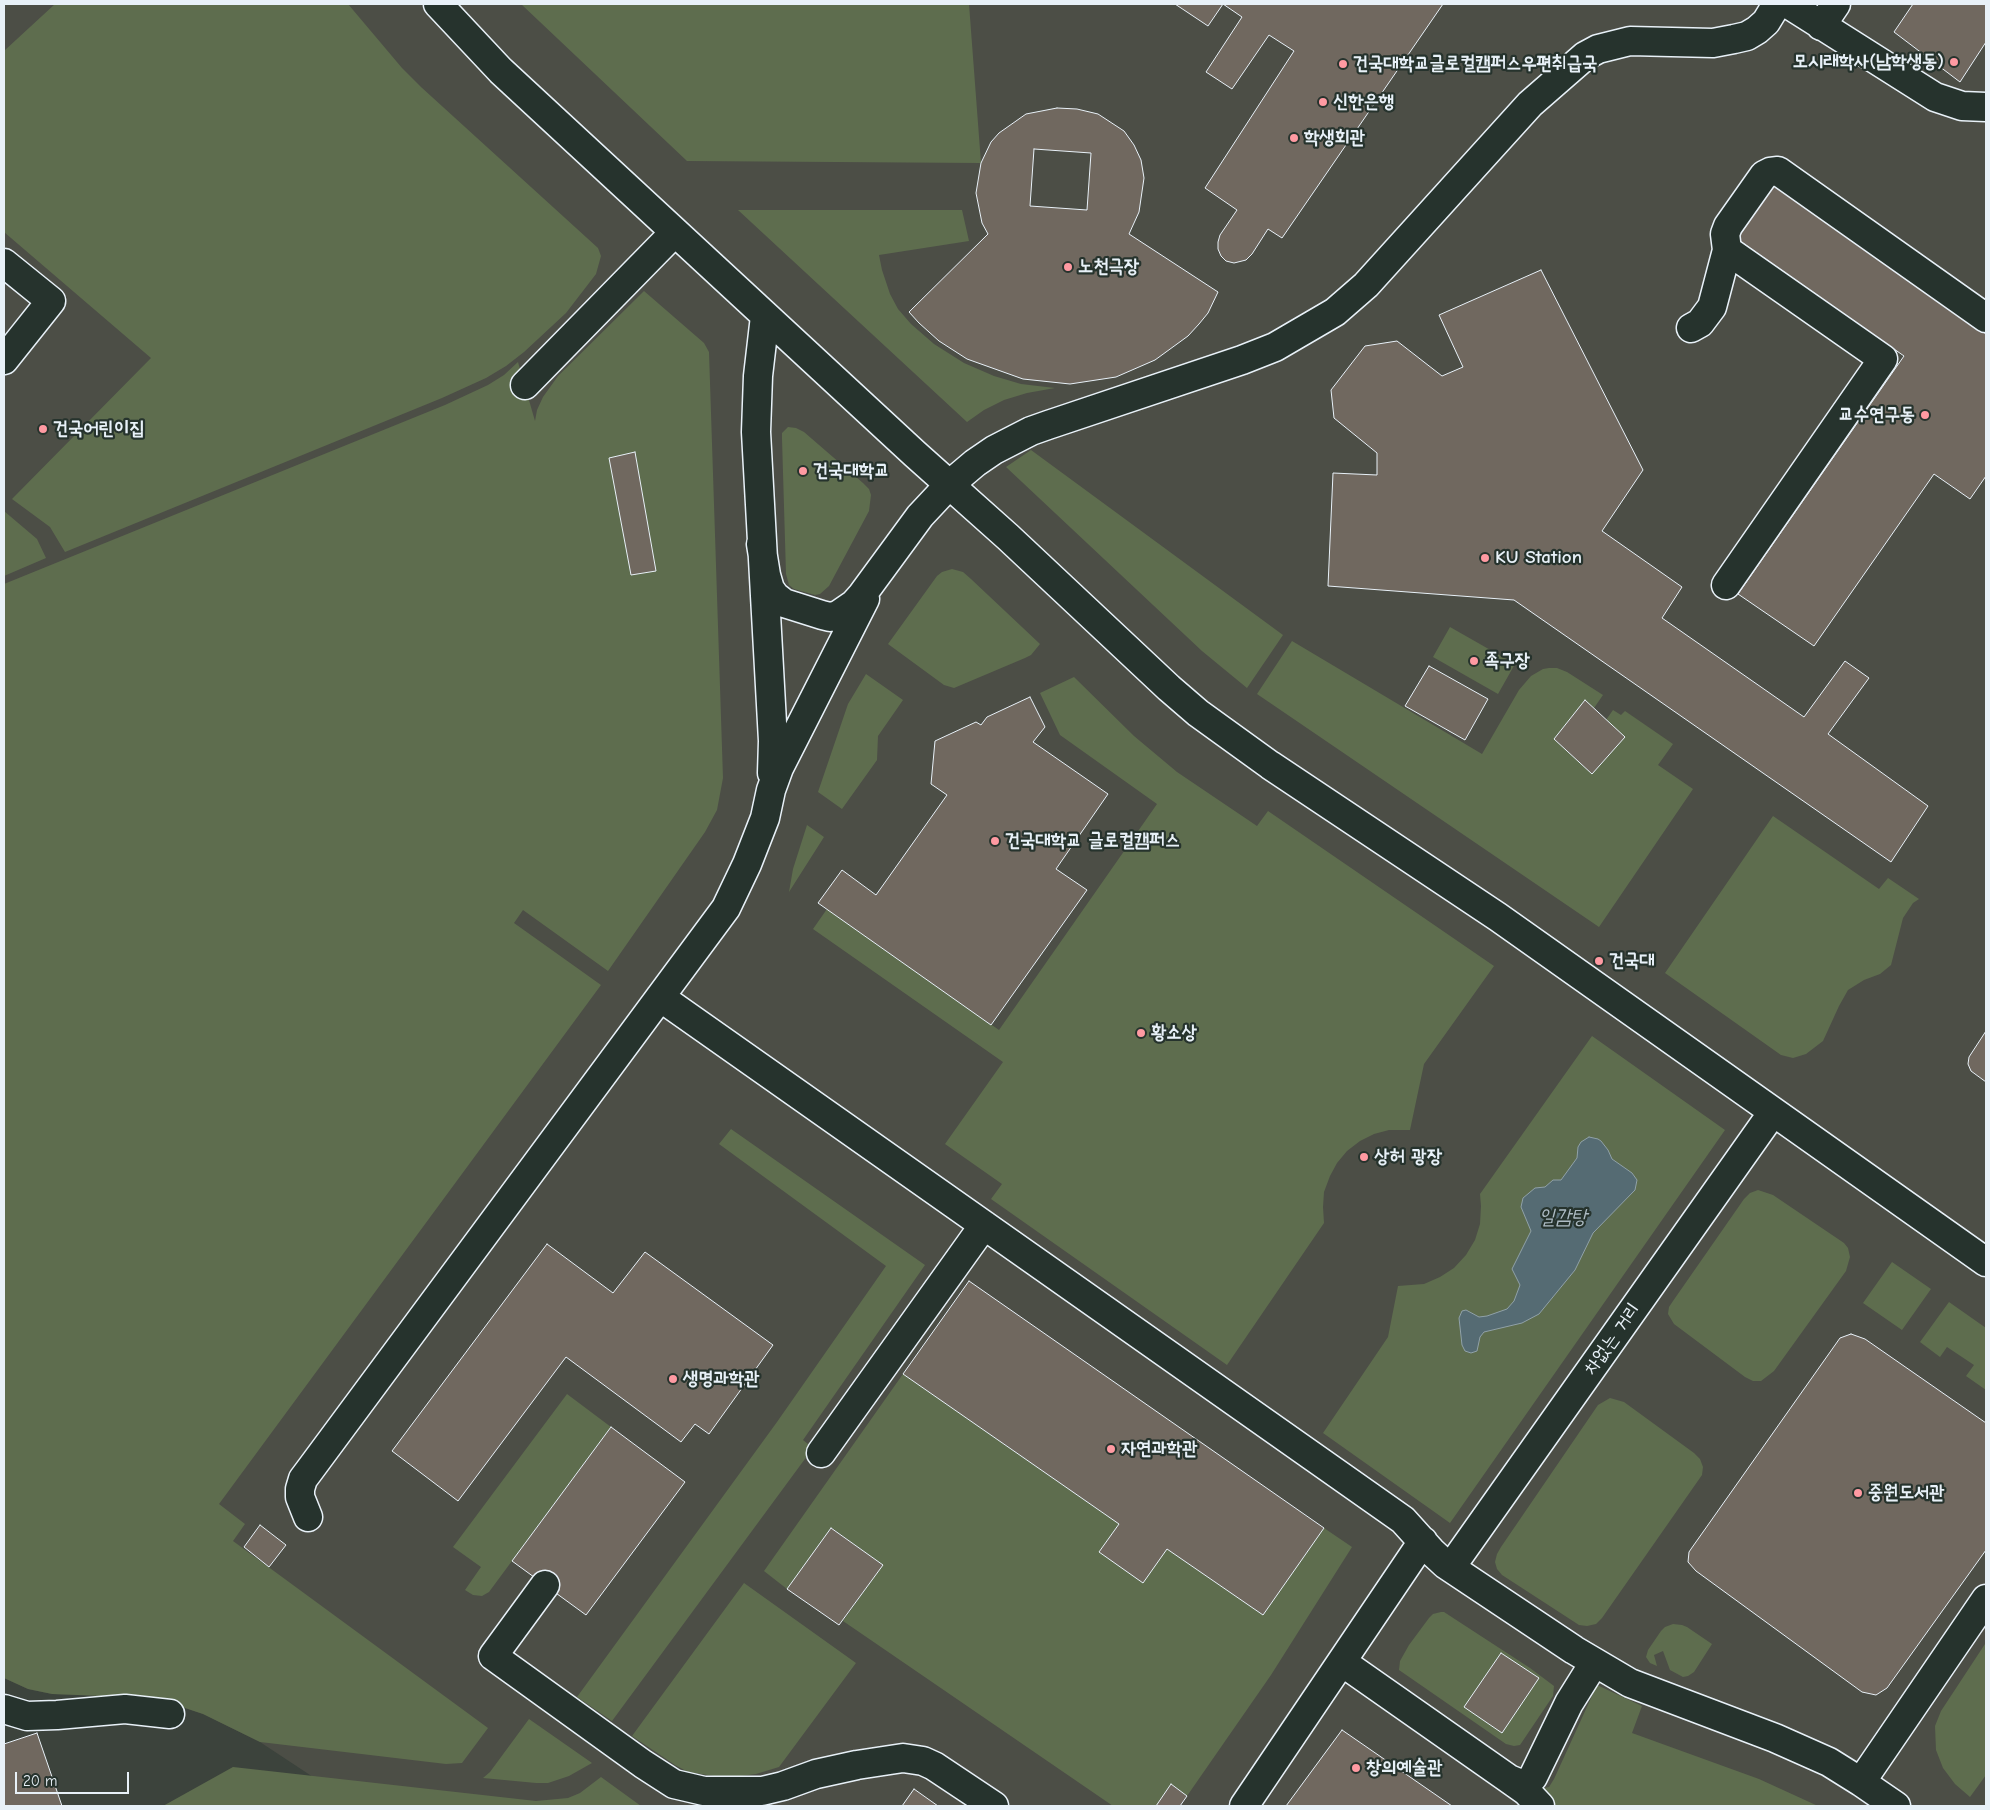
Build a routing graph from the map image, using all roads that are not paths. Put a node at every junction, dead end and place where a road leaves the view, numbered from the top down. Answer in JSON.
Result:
{"nodes":[{"id":1,"x":438,"y":4,"type":"edge"},
{"id":2,"x":1777,"y":4,"type":"edge"},
{"id":3,"x":1788,"y":4,"type":"edge"},
{"id":4,"x":1829,"y":15,"type":"edge"},
{"id":5,"x":1986,"y":107,"type":"edge"},
{"id":6,"x":675,"y":232,"type":"junction"},
{"id":7,"x":1727,"y":250,"type":"junction"},
{"id":8,"x":4,"y":263,"type":"edge"},
{"id":9,"x":765,"y":316,"type":"junction"},
{"id":10,"x":1986,"y":318,"type":"edge"},
{"id":11,"x":1691,"y":328,"type":"dead end"},
{"id":12,"x":4,"y":360,"type":"edge"},
{"id":13,"x":525,"y":385,"type":"dead end"},
{"id":14,"x":949,"y":485,"type":"junction"},
{"id":15,"x":761,"y":544,"type":"junction"},
{"id":16,"x":880,"y":571,"type":"junction"},
{"id":17,"x":1726,"y":585,"type":"dead end"},
{"id":18,"x":771,"y":790,"type":"junction"},
{"id":19,"x":660,"y":997,"type":"junction"},
{"id":20,"x":1773,"y":1112,"type":"junction"},
{"id":21,"x":984,"y":1225,"type":"junction"},
{"id":22,"x":1986,"y":1262,"type":"edge"},
{"id":23,"x":821,"y":1453,"type":"dead end"},
{"id":24,"x":308,"y":1517,"type":"dead end"},
{"id":25,"x":1423,"y":1541,"type":"junction"},
{"id":26,"x":1451,"y":1568,"type":"junction"},
{"id":27,"x":545,"y":1585,"type":"dead end"},
{"id":28,"x":1986,"y":1599,"type":"edge"},
{"id":29,"x":1342,"y":1662,"type":"junction"},
{"id":30,"x":1594,"y":1663,"type":"junction"},
{"id":31,"x":15,"y":1712,"type":"edge"},
{"id":32,"x":170,"y":1714,"type":"dead end"},
{"id":33,"x":1509,"y":1779,"type":"junction"},
{"id":34,"x":1862,"y":1782,"type":"junction"},
{"id":35,"x":994,"y":1806,"type":"edge"},
{"id":36,"x":1244,"y":1806,"type":"edge"},
{"id":37,"x":1540,"y":1806,"type":"edge"},
{"id":38,"x":1896,"y":1806,"type":"edge"}],
"edges":[{"from":1,"to":6,"type":"street"},
{"from":2,"to":14,"type":"street"},
{"from":3,"to":4,"type":"street"},
{"from":4,"to":5,"type":"street"},
{"from":6,"to":9,"type":"street"},
{"from":6,"to":13,"type":"street"},
{"from":7,"to":10,"type":"street"},
{"from":7,"to":11,"type":"street"},
{"from":7,"to":17,"type":"street"},
{"from":8,"to":12,"type":"street"},
{"from":9,"to":14,"type":"street"},
{"from":9,"to":15,"type":"street"},
{"from":14,"to":16,"type":"street"},
{"from":14,"to":20,"type":"street"},
{"from":15,"to":16,"type":"street"},
{"from":15,"to":18,"type":"street"},
{"from":16,"to":18,"type":"street"},
{"from":18,"to":19,"type":"street"},
{"from":19,"to":21,"type":"street"},
{"from":19,"to":24,"type":"street"},
{"from":20,"to":22,"type":"street"},
{"from":20,"to":26,"type":"street","name":"차없는 거리"},
{"from":21,"to":23,"type":"street"},
{"from":21,"to":25,"type":"street"},
{"from":25,"to":26,"type":"street"},
{"from":25,"to":29,"type":"street"},
{"from":26,"to":30,"type":"street"},
{"from":27,"to":35,"type":"street"},
{"from":28,"to":34,"type":"street"},
{"from":29,"to":33,"type":"street"},
{"from":29,"to":36,"type":"street"},
{"from":30,"to":33,"type":"street"},
{"from":30,"to":34,"type":"street"},
{"from":31,"to":32,"type":"street"},
{"from":33,"to":37,"type":"street"},
{"from":34,"to":38,"type":"street"}]}
